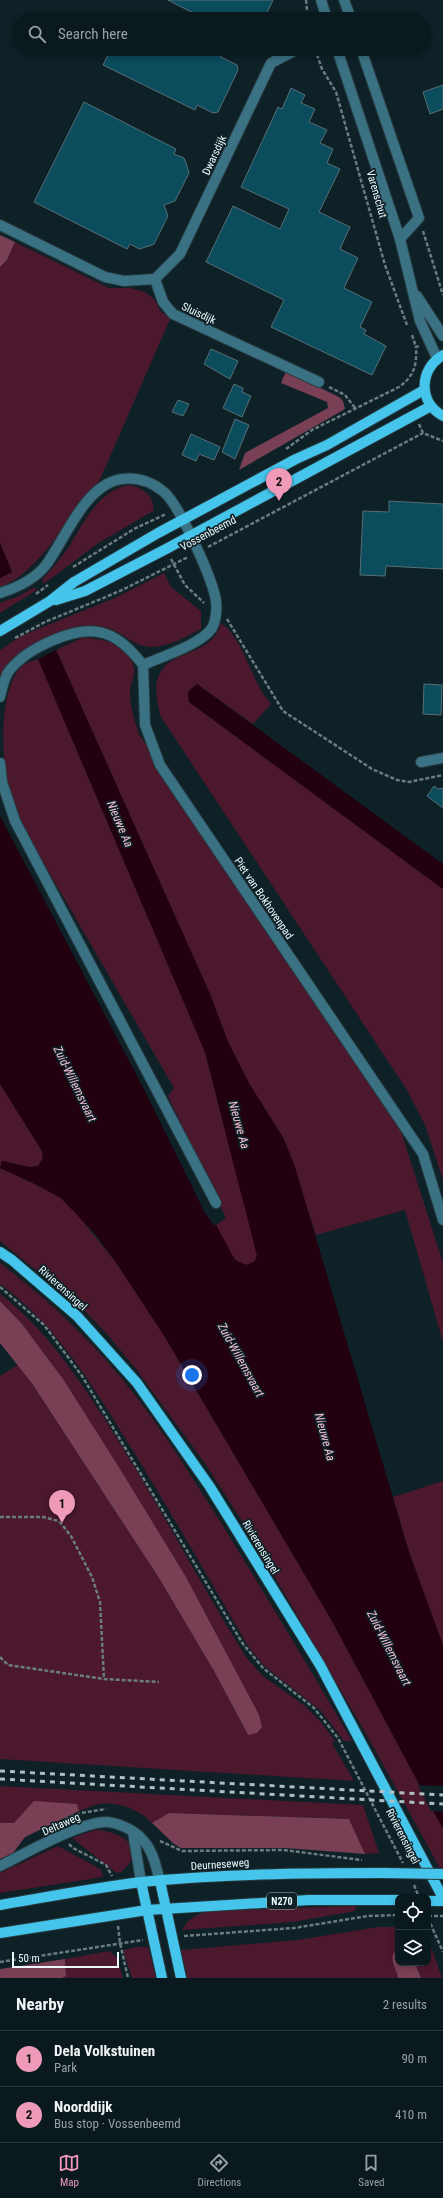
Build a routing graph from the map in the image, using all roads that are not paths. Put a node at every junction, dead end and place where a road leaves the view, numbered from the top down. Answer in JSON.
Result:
{"nodes":[{"id":1,"x":321,"y":0,"type":"edge"},
{"id":2,"x":344,"y":0,"type":"edge"},
{"id":3,"x":325,"y":12,"type":"edge"},
{"id":4,"x":348,"y":12,"type":"edge"},
{"id":5,"x":284,"y":56,"type":"edge"},
{"id":6,"x":339,"y":56,"type":"edge"},
{"id":7,"x":363,"y":56,"type":"edge"},
{"id":8,"x":0,"y":225,"type":"edge"},
{"id":9,"x":400,"y":239,"type":"junction"},
{"id":10,"x":155,"y":279,"type":"junction"},
{"id":11,"x":416,"y":294,"type":"junction"},
{"id":12,"x":443,"y":336,"type":"edge"},
{"id":13,"x":440,"y":357,"type":"edge"},
{"id":14,"x":319,"y":382,"type":"road end"},
{"id":15,"x":424,"y":390,"type":"junction"},
{"id":16,"x":431,"y":406,"type":"junction"},
{"id":17,"x":443,"y":416,"type":"edge"},
{"id":18,"x":182,"y":519,"type":"junction"},
{"id":19,"x":190,"y":537,"type":"junction"},
{"id":20,"x":0,"y":593,"type":"edge"},
{"id":21,"x":50,"y":601,"type":"junction"},
{"id":22,"x":0,"y":631,"type":"edge"},
{"id":23,"x":143,"y":665,"type":"junction"},
{"id":24,"x":0,"y":697,"type":"edge"},
{"id":25,"x":443,"y":758,"type":"edge"},
{"id":26,"x":421,"y":762,"type":"dead end"},
{"id":27,"x":0,"y":763,"type":"edge"},
{"id":28,"x":216,"y":1203,"type":"dead end"},
{"id":29,"x":443,"y":1220,"type":"edge"},
{"id":30,"x":0,"y":1252,"type":"edge"},
{"id":31,"x":133,"y":1832,"type":"junction"},
{"id":32,"x":0,"y":1866,"type":"edge"},
{"id":33,"x":443,"y":1874,"type":"edge"},
{"id":34,"x":160,"y":1881,"type":"junction"},
{"id":35,"x":142,"y":1882,"type":"junction"},
{"id":36,"x":443,"y":1899,"type":"edge"},
{"id":37,"x":395,"y":1900,"type":"edge"},
{"id":38,"x":431,"y":1900,"type":"edge"},
{"id":39,"x":0,"y":1905,"type":"edge"},
{"id":40,"x":166,"y":1908,"type":"junction"},
{"id":41,"x":147,"y":1910,"type":"junction"},
{"id":42,"x":0,"y":1933,"type":"edge"},
{"id":43,"x":162,"y":1978,"type":"edge"},
{"id":44,"x":181,"y":1978,"type":"edge"}],
"edges":[{"from":1,"to":3,"type":"street"},
{"from":2,"to":4,"type":"street"},
{"from":5,"to":10,"type":"street","name":"Dwarsdijk"},
{"from":6,"to":9,"type":"street","name":"Varenschut"},
{"from":7,"to":9,"type":"street"},
{"from":8,"to":10,"type":"street"},
{"from":9,"to":11,"type":"street","name":"Varenschut"},
{"from":10,"to":14,"type":"street","name":"Sluisdijk"},
{"from":11,"to":12,"type":"street","name":"Varenschut"},
{"from":11,"to":13,"type":"street","name":"Varenschut"},
{"from":13,"to":15,"type":"main road"},
{"from":15,"to":16,"type":"main road"},
{"from":15,"to":18,"type":"main road","name":"Vossenbeemd"},
{"from":16,"to":17,"type":"main road"},
{"from":16,"to":19,"type":"main road","name":"Vossenbeemd"},
{"from":18,"to":19,"type":"street"},
{"from":18,"to":20,"type":"street"},
{"from":18,"to":21,"type":"main road","name":"Vossenbeemd"},
{"from":19,"to":21,"type":"main road","name":"Vossenbeemd"},
{"from":19,"to":23,"type":"street"},
{"from":21,"to":22,"type":"main road","name":"Vossenbeemd"},
{"from":23,"to":24,"type":"street"},
{"from":23,"to":29,"type":"street","name":"Piet van Bokhovenpad"},
{"from":25,"to":26,"type":"street"},
{"from":27,"to":28,"type":"street"},
{"from":30,"to":36,"type":"main road","name":"Rivierensingel"},
{"from":31,"to":32,"type":"street","name":"Deltaweg"},
{"from":31,"to":34,"type":"street","name":"Deltaweg"},
{"from":31,"to":35,"type":"street"},
{"from":33,"to":34,"type":"main road","name":"Deurneseweg","bridge":true},
{"from":34,"to":35,"type":"main road","name":"Deurneseweg"},
{"from":34,"to":40,"type":"main road"},
{"from":35,"to":39,"type":"main road","name":"Deurneseweg"},
{"from":35,"to":41,"type":"main road"},
{"from":36,"to":38,"type":"main road"},
{"from":37,"to":40,"type":"main road","number":"N270"},
{"from":40,"to":41,"type":"main road","number":"N270"},
{"from":40,"to":44,"type":"main road"},
{"from":41,"to":42,"type":"main road","number":"N270"},
{"from":41,"to":43,"type":"main road"}]}
